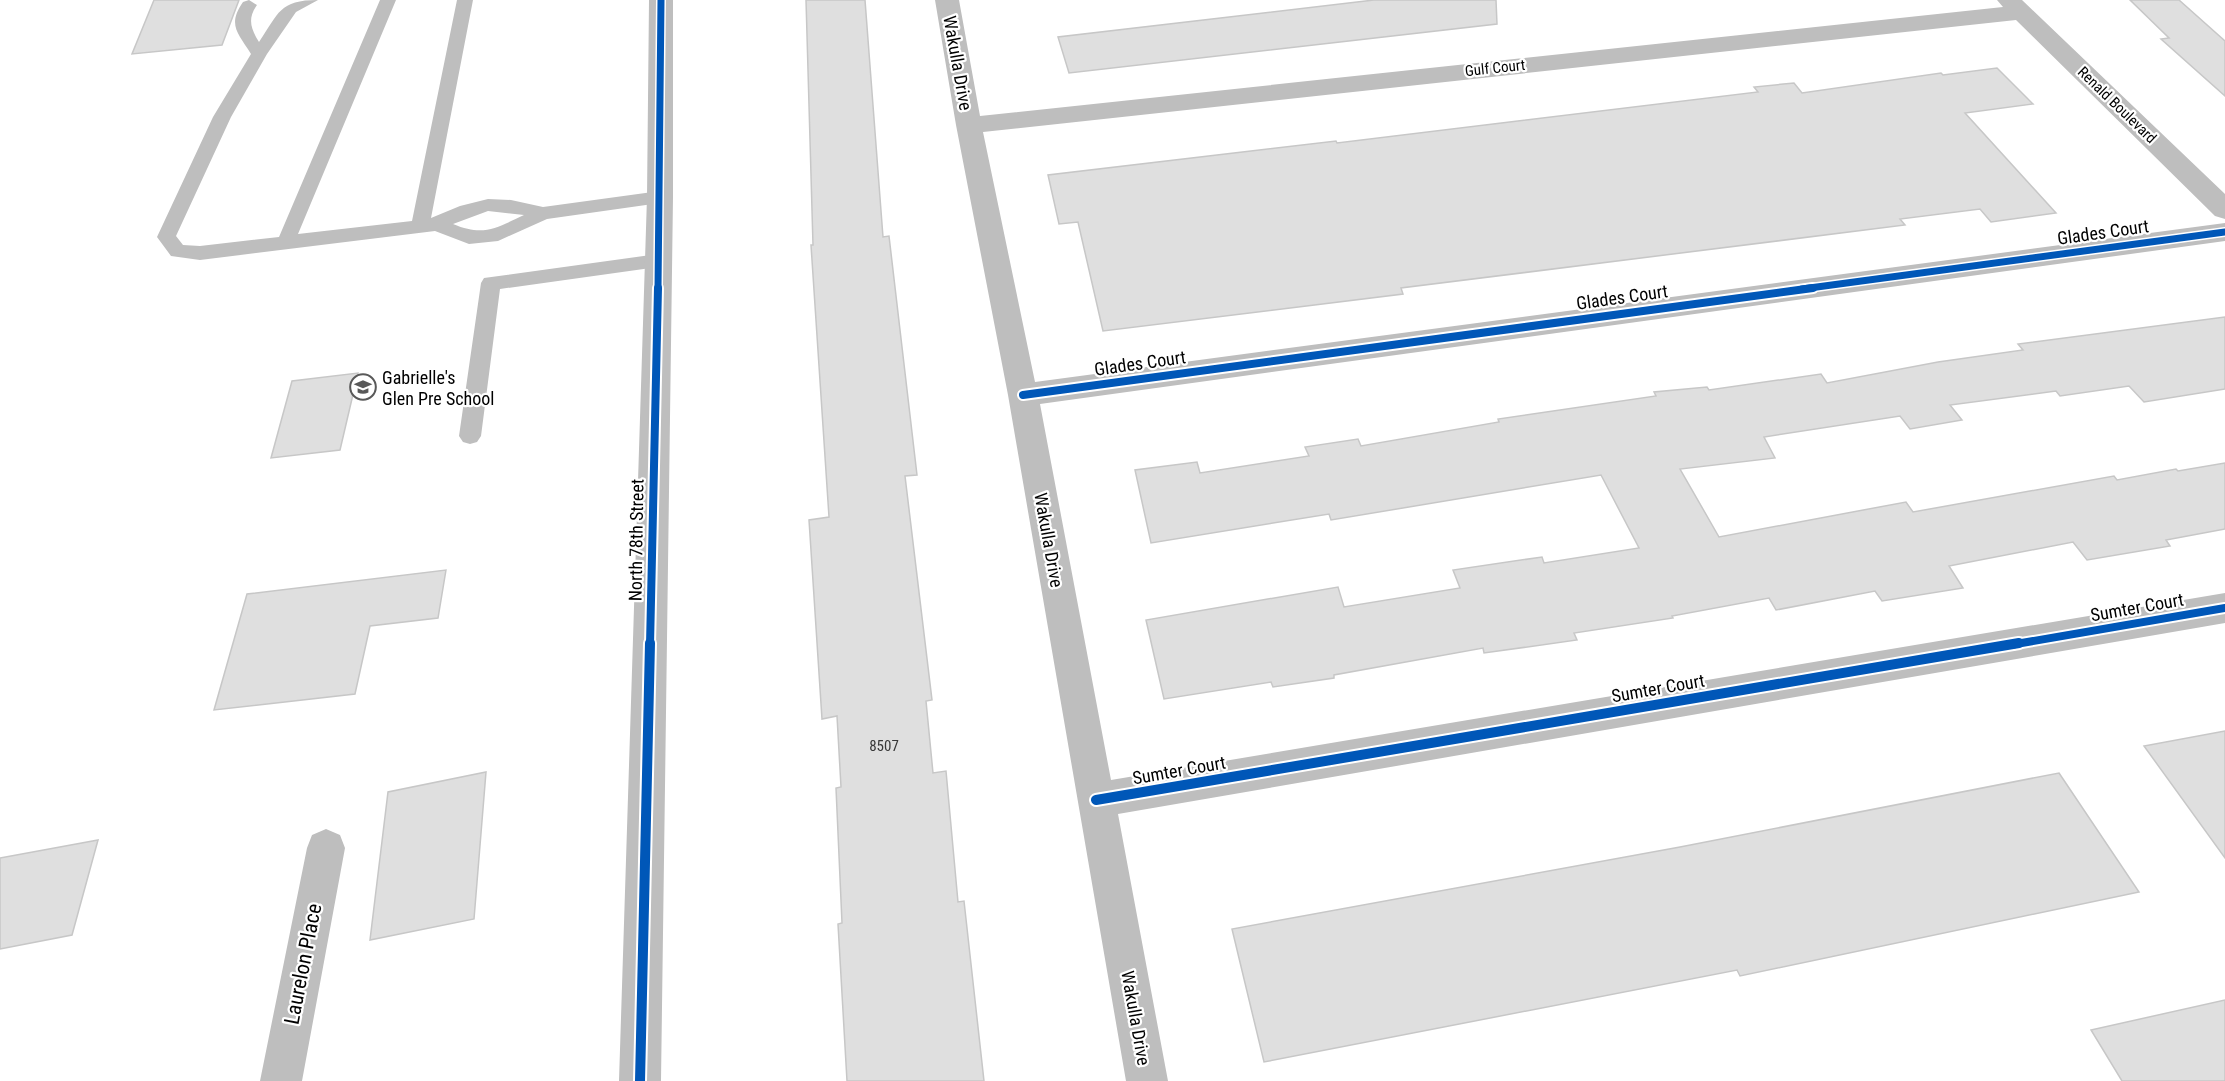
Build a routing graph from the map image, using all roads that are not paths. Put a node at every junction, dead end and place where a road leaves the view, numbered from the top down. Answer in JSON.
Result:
{"nodes":[{"id":1,"x":310,"y":0,"type":"edge"},
{"id":2,"x":388,"y":0,"type":"edge"},
{"id":3,"x":465,"y":0,"type":"edge"},
{"id":4,"x":661,"y":0,"type":"edge"},
{"id":5,"x":947,"y":0,"type":"edge"},
{"id":6,"x":249,"y":5,"type":"dead end"},
{"id":7,"x":2015,"y":6,"type":"edge"},
{"id":8,"x":260,"y":54,"type":"junction"},
{"id":9,"x":969,"y":125,"type":"junction"},
{"id":10,"x":660,"y":197,"type":"junction"},
{"id":11,"x":2225,"y":210,"type":"edge"},
{"id":12,"x":543,"y":213,"type":"junction"},
{"id":13,"x":429,"y":225,"type":"junction"},
{"id":14,"x":2225,"y":232,"type":"edge"},
{"id":15,"x":286,"y":242,"type":"junction"},
{"id":16,"x":658,"y":261,"type":"junction"},
{"id":17,"x":1023,"y":395,"type":"junction"},
{"id":18,"x":470,"y":436,"type":"dead end"},
{"id":19,"x":2225,"y":608,"type":"edge"},
{"id":20,"x":1096,"y":800,"type":"junction"},
{"id":21,"x":326,"y":848,"type":"dead end"},
{"id":22,"x":281,"y":1081,"type":"edge"},
{"id":23,"x":640,"y":1081,"type":"edge"},
{"id":24,"x":1147,"y":1081,"type":"edge"}],
"edges":[{"from":1,"to":8,"type":"lane"},
{"from":2,"to":15,"type":"lane"},
{"from":3,"to":13,"type":"lane"},
{"from":4,"to":10,"type":"street","name":"North 78th Street"},
{"from":5,"to":9,"type":"street","name":"Wakulla Drive"},
{"from":6,"to":8,"type":"lane"},
{"from":7,"to":9,"type":"street","name":"Gulf Court"},
{"from":7,"to":11,"type":"street","name":"Renald Boulevard"},
{"from":8,"to":15,"type":"lane"},
{"from":9,"to":17,"type":"street","name":"Wakulla Drive"},
{"from":10,"to":12,"type":"lane"},
{"from":10,"to":16,"type":"street","name":"North 78th Street"},
{"from":12,"to":13,"type":"lane"},
{"from":12,"to":13,"type":"lane"},
{"from":13,"to":15,"type":"lane"},
{"from":14,"to":17,"type":"street","name":"Glades Court"},
{"from":16,"to":18,"type":"lane"},
{"from":16,"to":23,"type":"street","name":"North 78th Street"},
{"from":17,"to":20,"type":"street","name":"Wakulla Drive"},
{"from":19,"to":20,"type":"street","name":"Sumter Court"},
{"from":20,"to":24,"type":"street","name":"Wakulla Drive"},
{"from":21,"to":22,"type":"street","name":"Laurelon Place"}]}
